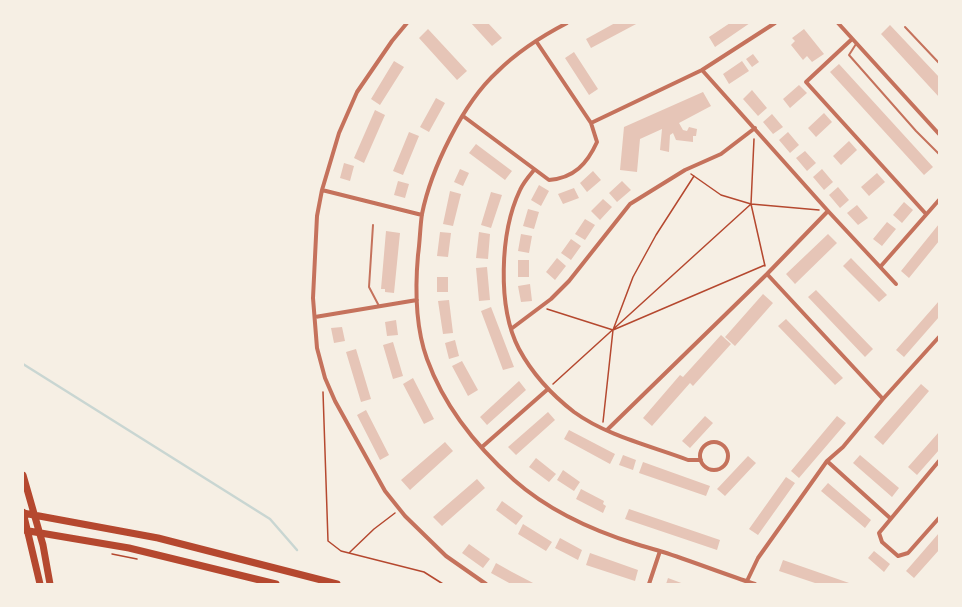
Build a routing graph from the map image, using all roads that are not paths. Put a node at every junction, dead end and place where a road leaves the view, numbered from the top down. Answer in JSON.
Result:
{"nodes":[{"id":1,"x":406,"y":23,"type":"edge"},
{"id":2,"x":567,"y":23,"type":"edge"},
{"id":3,"x":775,"y":23,"type":"edge"},
{"id":4,"x":838,"y":23,"type":"edge"},
{"id":5,"x":905,"y":27,"type":"dead end"},
{"id":6,"x":852,"y":39,"type":"junction"},
{"id":7,"x":536,"y":41,"type":"junction"},
{"id":8,"x":856,"y":44,"type":"junction"},
{"id":9,"x":939,"y":63,"type":"edge"},
{"id":10,"x":702,"y":70,"type":"junction"},
{"id":11,"x":463,"y":116,"type":"junction"},
{"id":12,"x":591,"y":123,"type":"junction"},
{"id":13,"x":755,"y":128,"type":"junction"},
{"id":14,"x":939,"y":134,"type":"edge"},
{"id":15,"x":939,"y":154,"type":"edge"},
{"id":16,"x":534,"y":170,"type":"junction"},
{"id":17,"x":322,"y":190,"type":"junction"},
{"id":18,"x":939,"y":200,"type":"edge"},
{"id":19,"x":828,"y":211,"type":"junction"},
{"id":20,"x":926,"y":214,"type":"junction"},
{"id":21,"x":422,"y":215,"type":"junction"},
{"id":22,"x":373,"y":225,"type":"dead end"},
{"id":23,"x":881,"y":266,"type":"junction"},
{"id":24,"x":767,"y":274,"type":"junction"},
{"id":25,"x":896,"y":284,"type":"dead end"},
{"id":26,"x":417,"y":300,"type":"junction"},
{"id":27,"x":379,"y":306,"type":"junction"},
{"id":28,"x":316,"y":317,"type":"junction"},
{"id":29,"x":511,"y":329,"type":"junction"},
{"id":30,"x":939,"y":338,"type":"edge"},
{"id":31,"x":548,"y":389,"type":"junction"},
{"id":32,"x":883,"y":399,"type":"junction"},
{"id":33,"x":607,"y":430,"type":"junction"},
{"id":34,"x":482,"y":447,"type":"junction"},
{"id":35,"x":701,"y":460,"type":"junction"},
{"id":36,"x":827,"y":461,"type":"junction"},
{"id":37,"x":939,"y":461,"type":"edge"},
{"id":38,"x":24,"y":477,"type":"edge"},
{"id":39,"x":23,"y":513,"type":"edge"},
{"id":40,"x":890,"y":518,"type":"junction"},
{"id":41,"x":939,"y":518,"type":"edge"},
{"id":42,"x":23,"y":530,"type":"edge"},
{"id":43,"x":660,"y":551,"type":"junction"},
{"id":44,"x":747,"y":582,"type":"junction"},
{"id":45,"x":40,"y":584,"type":"edge"},
{"id":46,"x":50,"y":584,"type":"edge"},
{"id":47,"x":276,"y":584,"type":"edge"},
{"id":48,"x":337,"y":584,"type":"edge"},
{"id":49,"x":486,"y":584,"type":"edge"},
{"id":50,"x":649,"y":584,"type":"edge"},
{"id":51,"x":755,"y":584,"type":"edge"}],
"edges":[{"from":1,"to":17,"type":"street"},
{"from":2,"to":7,"type":"street"},
{"from":3,"to":10,"type":"street"},
{"from":4,"to":6,"type":"street"},
{"from":5,"to":9,"type":"lane"},
{"from":6,"to":8,"type":"street"},
{"from":6,"to":20,"type":"street"},
{"from":7,"to":11,"type":"street"},
{"from":7,"to":12,"type":"street"},
{"from":8,"to":14,"type":"street"},
{"from":8,"to":15,"type":"lane"},
{"from":10,"to":12,"type":"street"},
{"from":10,"to":13,"type":"street"},
{"from":11,"to":16,"type":"street"},
{"from":11,"to":21,"type":"street"},
{"from":12,"to":16,"type":"street"},
{"from":13,"to":19,"type":"street"},
{"from":13,"to":29,"type":"street"},
{"from":16,"to":29,"type":"street"},
{"from":17,"to":21,"type":"street"},
{"from":17,"to":28,"type":"street"},
{"from":18,"to":20,"type":"street"},
{"from":19,"to":23,"type":"street"},
{"from":19,"to":24,"type":"street"},
{"from":20,"to":23,"type":"street"},
{"from":21,"to":26,"type":"street"},
{"from":22,"to":27,"type":"lane"},
{"from":23,"to":25,"type":"street"},
{"from":24,"to":32,"type":"street"},
{"from":24,"to":33,"type":"street"},
{"from":26,"to":27,"type":"street"},
{"from":26,"to":34,"type":"street"},
{"from":27,"to":28,"type":"street"},
{"from":28,"to":49,"type":"street"},
{"from":29,"to":31,"type":"street"},
{"from":30,"to":32,"type":"street"},
{"from":31,"to":33,"type":"street"},
{"from":31,"to":34,"type":"street"},
{"from":32,"to":36,"type":"street"},
{"from":33,"to":35,"type":"street"},
{"from":34,"to":43,"type":"street"},
{"from":35,"to":35,"type":"street"},
{"from":36,"to":40,"type":"street"},
{"from":36,"to":44,"type":"street"},
{"from":37,"to":40,"type":"street"},
{"from":38,"to":46,"type":"highway"},
{"from":39,"to":45,"type":"highway"},
{"from":39,"to":48,"type":"highway"},
{"from":40,"to":41,"type":"street"},
{"from":42,"to":47,"type":"highway"},
{"from":43,"to":44,"type":"street"},
{"from":43,"to":50,"type":"street"},
{"from":44,"to":51,"type":"street"}]}
